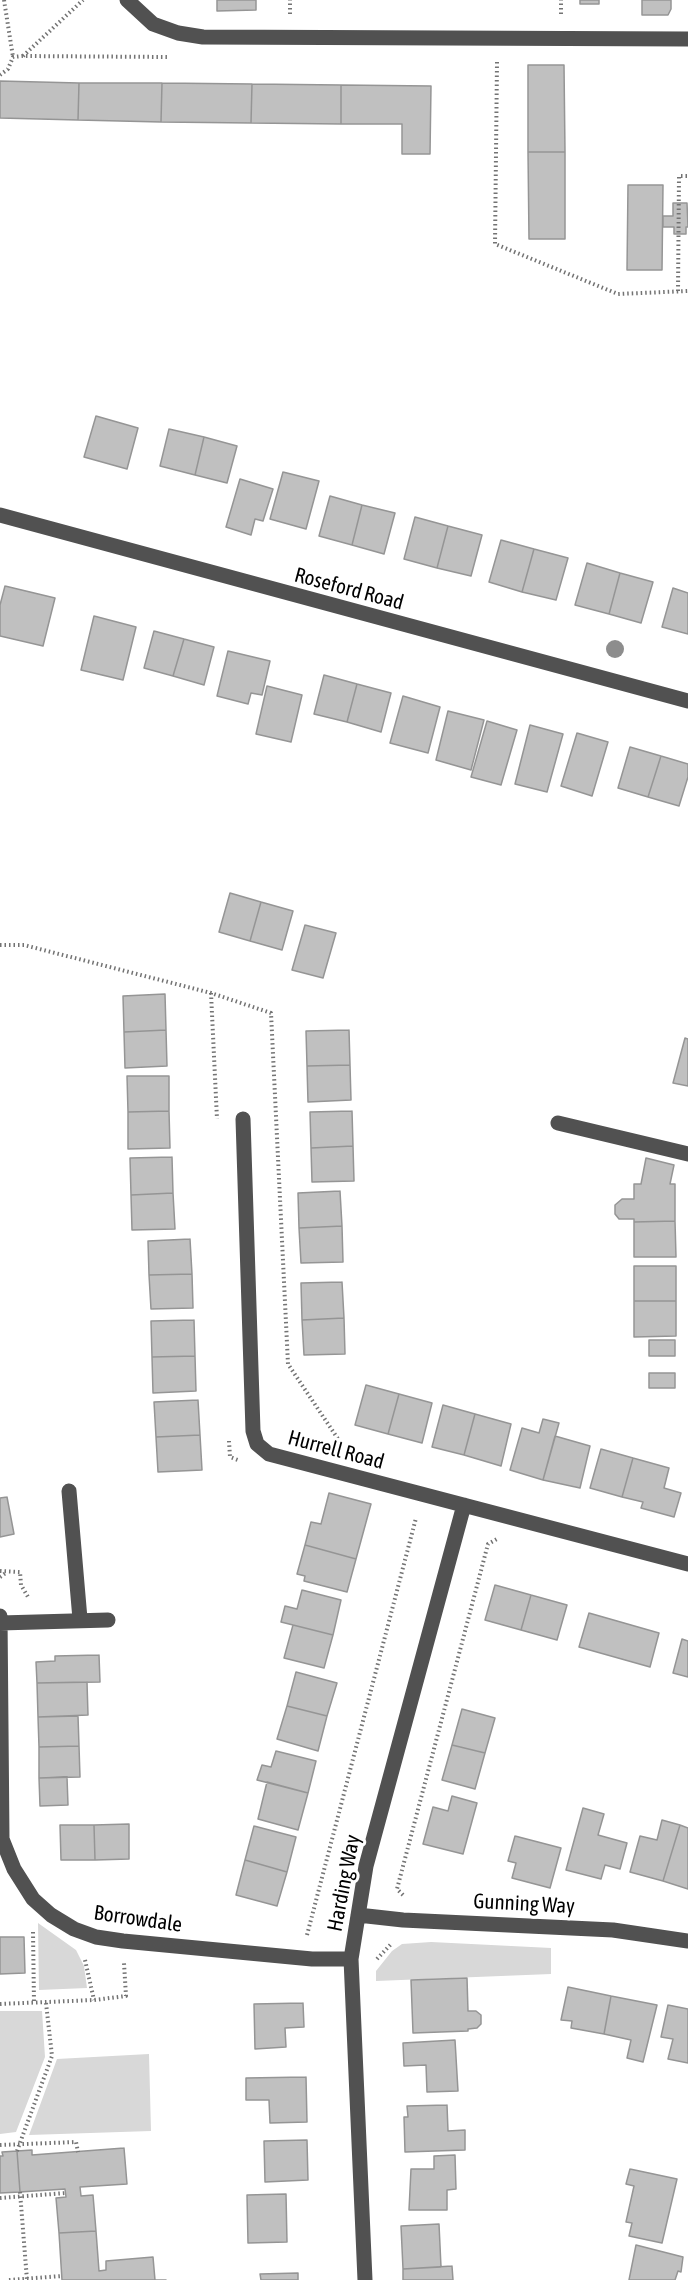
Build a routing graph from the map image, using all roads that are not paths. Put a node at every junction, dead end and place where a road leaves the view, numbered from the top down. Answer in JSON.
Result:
{"nodes":[{"id":1,"x":127,"y":0,"type":"edge"},
{"id":2,"x":688,"y":39,"type":"edge"},
{"id":3,"x":0,"y":515,"type":"edge"},
{"id":4,"x":688,"y":701,"type":"edge"},
{"id":5,"x":243,"y":1119,"type":"dead end"},
{"id":6,"x":558,"y":1123,"type":"dead end"},
{"id":7,"x":688,"y":1154,"type":"edge"},
{"id":8,"x":69,"y":1491,"type":"dead end"},
{"id":9,"x":464,"y":1505,"type":"junction"},
{"id":10,"x":688,"y":1564,"type":"edge"},
{"id":11,"x":0,"y":1616,"type":"edge"},
{"id":12,"x":80,"y":1619,"type":"junction"},
{"id":13,"x":108,"y":1620,"type":"dead end"},
{"id":14,"x":0,"y":1623,"type":"edge"},
{"id":15,"x":358,"y":1915,"type":"junction"},
{"id":16,"x":688,"y":1941,"type":"edge"},
{"id":17,"x":351,"y":1959,"type":"junction"},
{"id":18,"x":365,"y":2280,"type":"edge"}],
"edges":[{"from":1,"to":2,"type":"street"},
{"from":3,"to":4,"type":"street","name":"Roseford Road"},
{"from":5,"to":9,"type":"street","name":"Hurrell Road"},
{"from":6,"to":7,"type":"street"},
{"from":8,"to":12,"type":"street"},
{"from":9,"to":10,"type":"street","name":"Hurrell Road"},
{"from":9,"to":15,"type":"street","name":"Harding Way"},
{"from":11,"to":14,"type":"street","name":"Borrowdale"},
{"from":12,"to":13,"type":"street"},
{"from":12,"to":14,"type":"street"},
{"from":14,"to":17,"type":"street","name":"Borrowdale"},
{"from":15,"to":16,"type":"street","name":"Gunning Way"},
{"from":15,"to":17,"type":"street","name":"Harding Way"},
{"from":17,"to":18,"type":"street","name":"Harding Way"}]}
